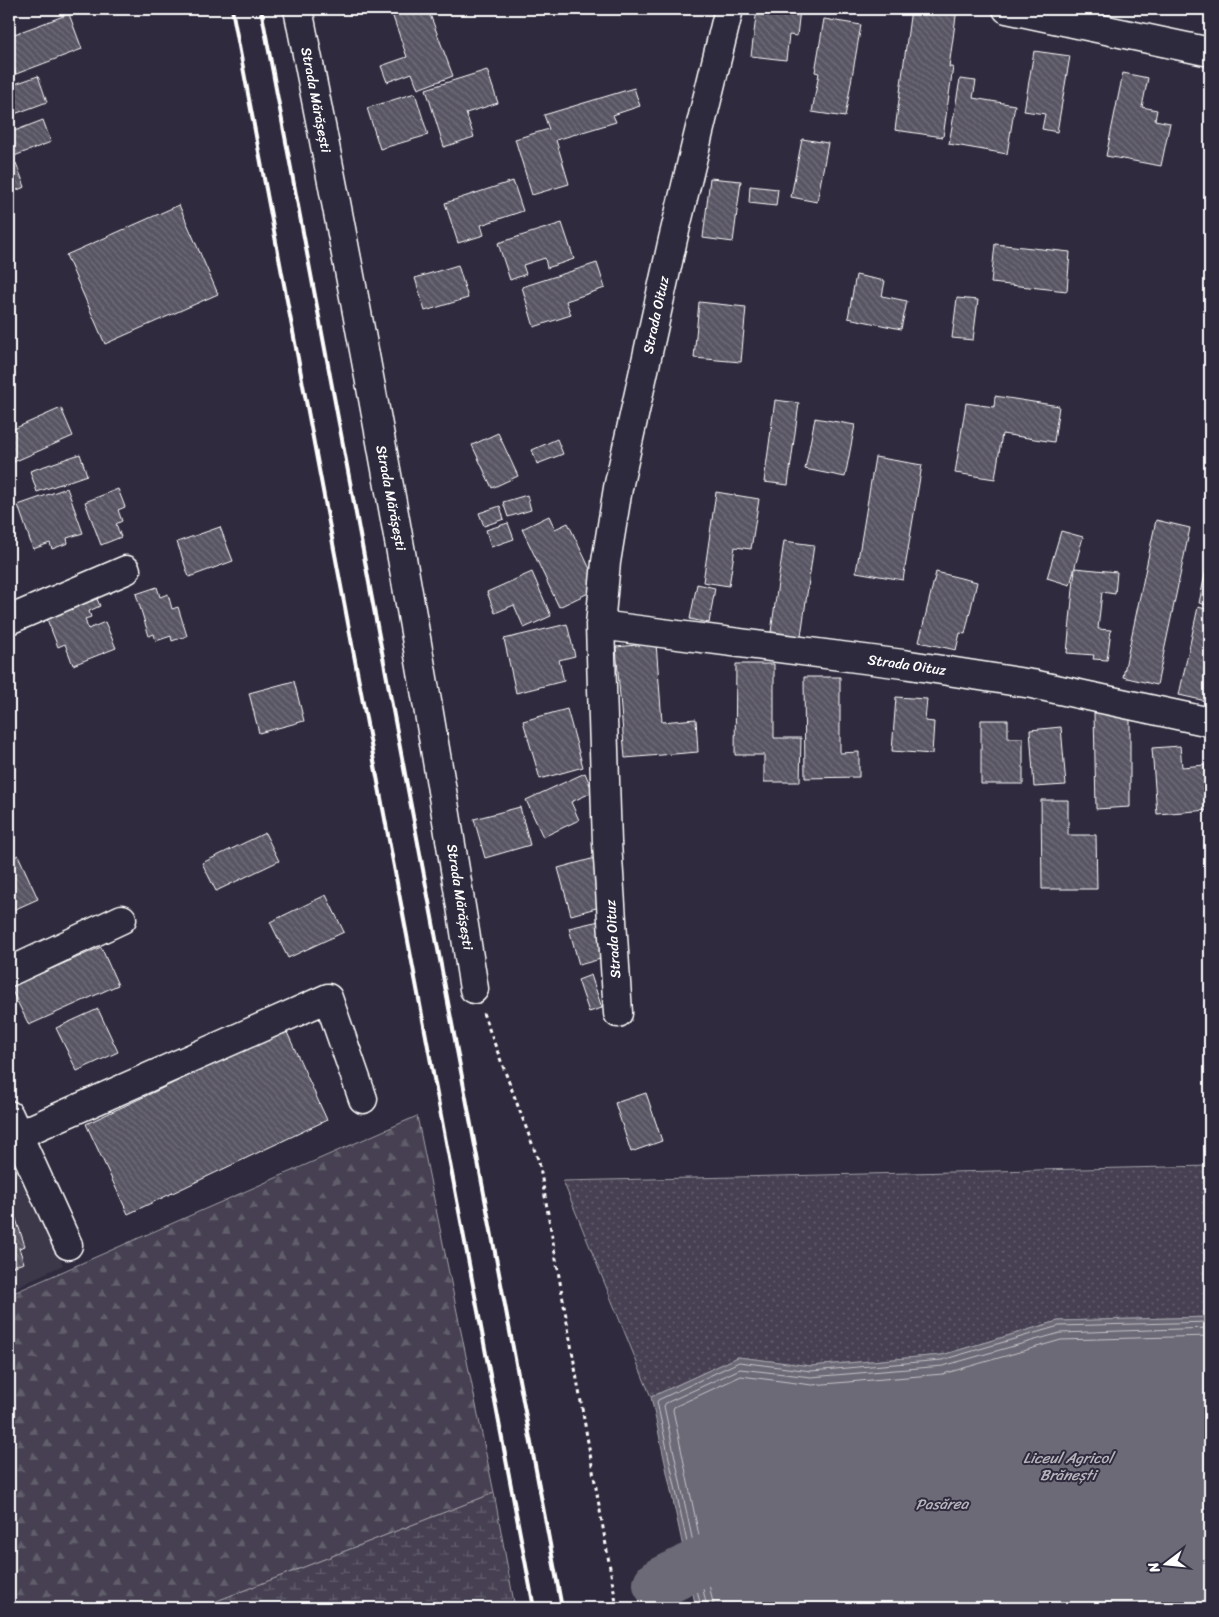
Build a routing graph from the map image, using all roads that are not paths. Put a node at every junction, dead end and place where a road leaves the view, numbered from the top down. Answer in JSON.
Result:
{"nodes":[{"id":1,"x":298,"y":9,"type":"edge"},
{"id":2,"x":729,"y":9,"type":"edge"},
{"id":3,"x":1007,"y":9,"type":"edge"},
{"id":4,"x":1210,"y":52,"type":"edge"},
{"id":5,"x":126,"y":570,"type":"dead end"},
{"id":6,"x":9,"y":620,"type":"edge"},
{"id":7,"x":600,"y":625,"type":"junction"},
{"id":8,"x":1210,"y":722,"type":"edge"},
{"id":9,"x":122,"y":919,"type":"dead end"},
{"id":10,"x":9,"y":972,"type":"edge"},
{"id":11,"x":474,"y":989,"type":"road end"},
{"id":12,"x":618,"y":1013,"type":"dead end"},
{"id":13,"x":363,"y":1099,"type":"dead end"},
{"id":14,"x":13,"y":1125,"type":"edge"},
{"id":15,"x":68,"y":1245,"type":"dead end"}],
"edges":[{"from":1,"to":11,"type":"street","name":"Strada Mărășești"},
{"from":2,"to":7,"type":"street","name":"Strada Oituz"},
{"from":3,"to":4,"type":"street"},
{"from":5,"to":6,"type":"street"},
{"from":7,"to":8,"type":"street","name":"Strada Oituz"},
{"from":7,"to":12,"type":"street","name":"Strada Oituz"},
{"from":9,"to":10,"type":"street"},
{"from":13,"to":14,"type":"street"},
{"from":14,"to":15,"type":"street"}]}
